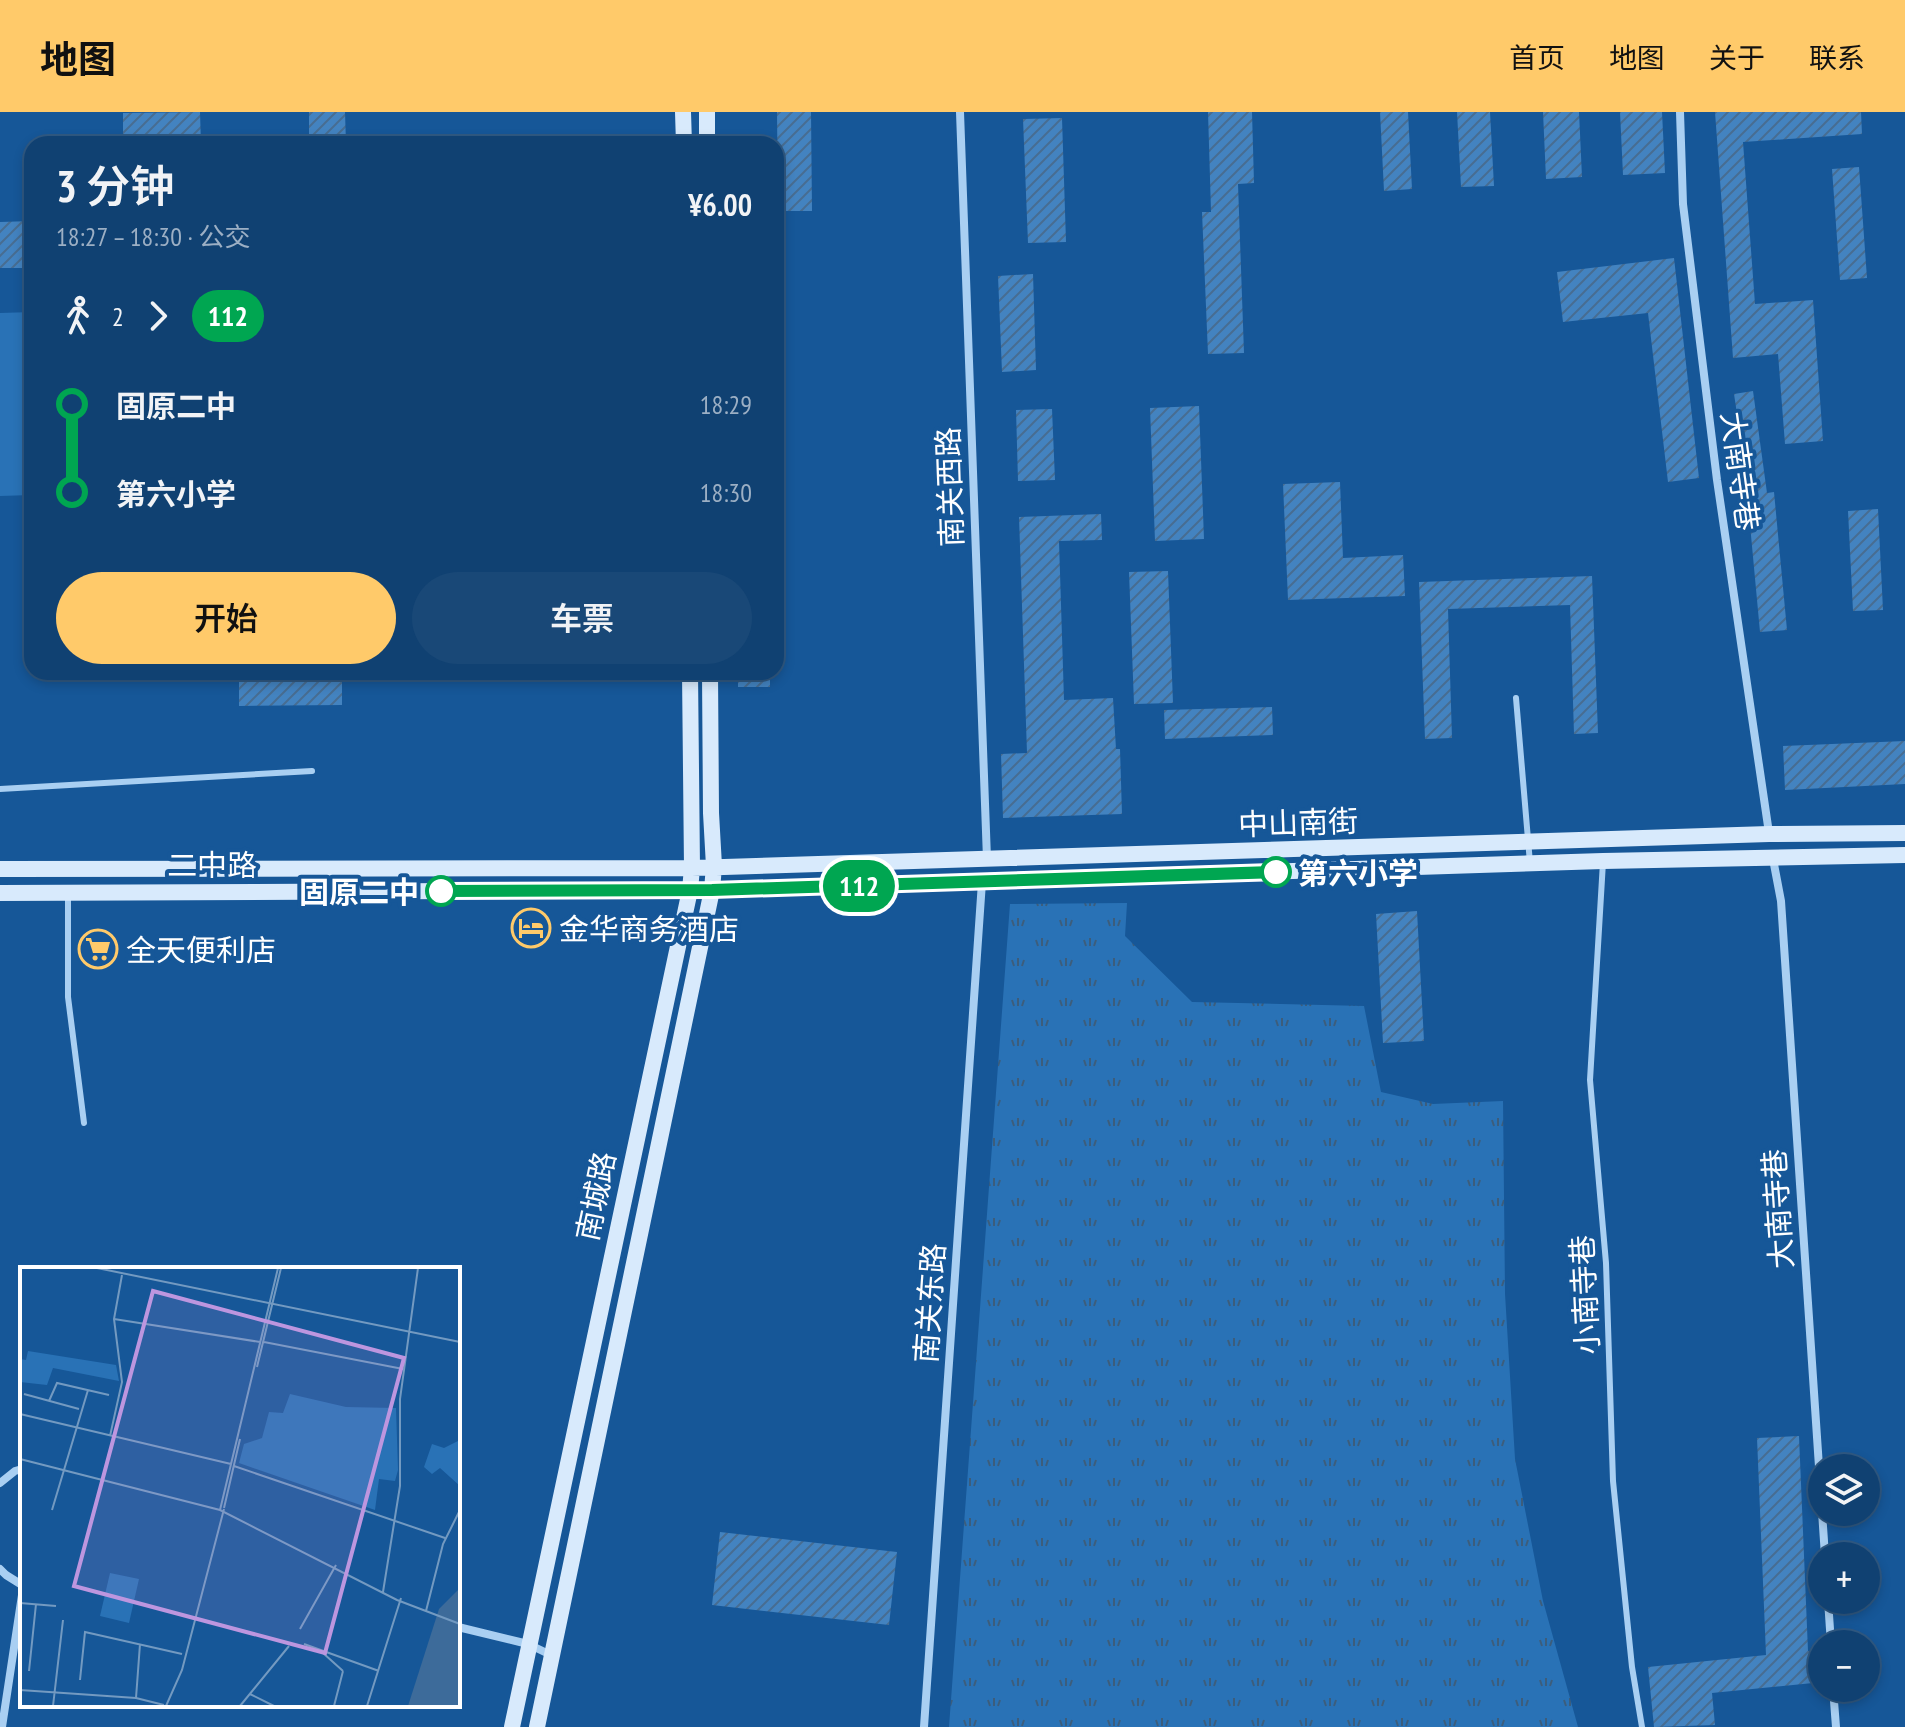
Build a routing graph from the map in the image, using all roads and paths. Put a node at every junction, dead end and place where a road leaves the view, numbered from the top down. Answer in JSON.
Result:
{"nodes":[{"id":1,"x":683,"y":112,"type":"edge"},
{"id":2,"x":707,"y":112,"type":"edge"},
{"id":3,"x":960,"y":112,"type":"edge"},
{"id":4,"x":1680,"y":112,"type":"edge"},
{"id":5,"x":684,"y":136,"type":"edge"},
{"id":6,"x":707,"y":136,"type":"edge"},
{"id":7,"x":690,"y":680,"type":"edge"},
{"id":8,"x":710,"y":680,"type":"edge"},
{"id":9,"x":1516,"y":698,"type":"dead end"},
{"id":10,"x":312,"y":771,"type":"dead end"},
{"id":11,"x":0,"y":789,"type":"edge"},
{"id":12,"x":1905,"y":833,"type":"edge"},
{"id":13,"x":1769,"y":834,"type":"junction"},
{"id":14,"x":1528,"y":842,"type":"junction"},
{"id":15,"x":1905,"y":855,"type":"edge"},
{"id":16,"x":1773,"y":859,"type":"junction"},
{"id":17,"x":987,"y":860,"type":"junction"},
{"id":18,"x":1603,"y":861,"type":"junction"},
{"id":19,"x":1530,"y":863,"type":"junction"},
{"id":20,"x":714,"y":866,"type":"junction"},
{"id":21,"x":692,"y":868,"type":"junction"},
{"id":22,"x":0,"y":869,"type":"edge"},
{"id":23,"x":982,"y":882,"type":"junction"},
{"id":24,"x":690,"y":890,"type":"junction"},
{"id":25,"x":712,"y":890,"type":"junction"},
{"id":26,"x":0,"y":893,"type":"edge"},
{"id":27,"x":68,"y":893,"type":"junction"},
{"id":28,"x":84,"y":1123,"type":"dead end"},
{"id":29,"x":20,"y":1470,"type":"edge"},
{"id":30,"x":0,"y":1483,"type":"edge"},
{"id":31,"x":1824,"y":1542,"type":"edge"},
{"id":32,"x":0,"y":1569,"type":"edge"},
{"id":33,"x":20,"y":1584,"type":"edge"},
{"id":34,"x":20,"y":1608,"type":"edge"},
{"id":35,"x":460,"y":1627,"type":"edge"},
{"id":36,"x":528,"y":1644,"type":"junction"},
{"id":37,"x":551,"y":1655,"type":"junction"},
{"id":38,"x":1834,"y":1702,"type":"edge"},
{"id":39,"x":3,"y":1714,"type":"edge"},
{"id":40,"x":2,"y":1727,"type":"edge"},
{"id":41,"x":512,"y":1727,"type":"edge"},
{"id":42,"x":537,"y":1727,"type":"edge"},
{"id":43,"x":924,"y":1727,"type":"edge"},
{"id":44,"x":1642,"y":1727,"type":"edge"},
{"id":45,"x":1836,"y":1727,"type":"edge"}],
"edges":[{"from":1,"to":5,"type":"main road"},
{"from":2,"to":6,"type":"main road"},
{"from":3,"to":17,"type":"street","name":"南关西路"},
{"from":4,"to":13,"type":"street","name":"大南寺巷"},
{"from":7,"to":21,"type":"main road","name":"南城路"},
{"from":8,"to":20,"type":"main road","name":"南城路"},
{"from":9,"to":14,"type":"lane"},
{"from":10,"to":11,"type":"lane"},
{"from":12,"to":13,"type":"main road","name":"中山南街"},
{"from":13,"to":14,"type":"main road","name":"中山南街"},
{"from":14,"to":17,"type":"main road","name":"中山南街"},
{"from":14,"to":19,"type":"lane"},
{"from":15,"to":16,"type":"main road","name":"中山南街"},
{"from":16,"to":18,"type":"main road","name":"中山南街"},
{"from":16,"to":31,"type":"street","name":"大南寺巷"},
{"from":17,"to":20,"type":"main road","name":"中山南街"},
{"from":18,"to":19,"type":"main road","name":"中山南街"},
{"from":18,"to":44,"type":"lane","name":"小南寺巷"},
{"from":19,"to":23,"type":"main road","name":"中山南街"},
{"from":20,"to":21,"type":"main road","name":"中山南街"},
{"from":20,"to":25,"type":"main road","name":"南城路"},
{"from":21,"to":22,"type":"main road","name":"二中路"},
{"from":21,"to":24,"type":"main road","name":"南城路"},
{"from":23,"to":25,"type":"main road","name":"中山南街"},
{"from":23,"to":43,"type":"street","name":"南关东路"},
{"from":24,"to":25,"type":"main road","name":"二中路"},
{"from":24,"to":27,"type":"main road","name":"二中路"},
{"from":24,"to":36,"type":"main road","name":"南城路"},
{"from":25,"to":37,"type":"main road","name":"南城路"},
{"from":26,"to":27,"type":"main road","name":"二中路"},
{"from":27,"to":28,"type":"lane"},
{"from":29,"to":30,"type":"street"},
{"from":32,"to":33,"type":"street"},
{"from":34,"to":39,"type":"street"},
{"from":35,"to":36,"type":"street"},
{"from":36,"to":37,"type":"street"},
{"from":36,"to":41,"type":"main road","name":"南城路"},
{"from":37,"to":42,"type":"main road","name":"南城路"},
{"from":38,"to":45,"type":"street"},
{"from":39,"to":40,"type":"street"}]}
